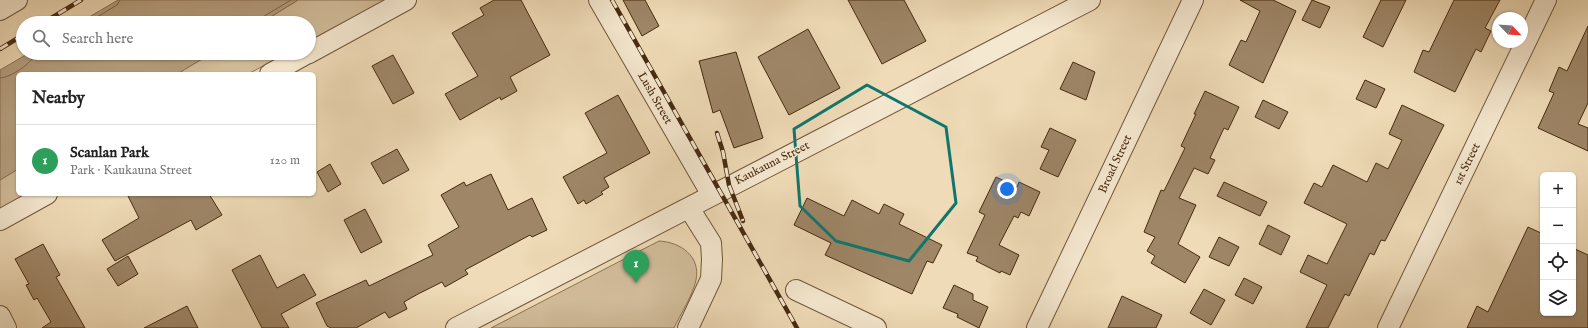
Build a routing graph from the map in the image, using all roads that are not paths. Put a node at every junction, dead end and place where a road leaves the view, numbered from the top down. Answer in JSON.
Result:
{"nodes":[{"id":1,"x":17,"y":0,"type":"edge"},
{"id":2,"x":406,"y":0,"type":"edge"},
{"id":3,"x":599,"y":0,"type":"edge"},
{"id":4,"x":1090,"y":0,"type":"edge"},
{"id":5,"x":1193,"y":0,"type":"edge"},
{"id":6,"x":1546,"y":0,"type":"edge"},
{"id":7,"x":0,"y":10,"type":"edge"},
{"id":8,"x":316,"y":49,"type":"edge"},
{"id":9,"x":296,"y":60,"type":"edge"},
{"id":10,"x":274,"y":72,"type":"edge"},
{"id":11,"x":712,"y":195,"type":"junction"},
{"id":12,"x":43,"y":196,"type":"edge"},
{"id":13,"x":688,"y":208,"type":"junction"},
{"id":14,"x":0,"y":220,"type":"edge"},
{"id":15,"x":796,"y":290,"type":"dead end"},
{"id":16,"x":0,"y":316,"type":"edge"},
{"id":17,"x":6,"y":328,"type":"edge"},
{"id":18,"x":456,"y":328,"type":"edge"},
{"id":19,"x":688,"y":328,"type":"edge"},
{"id":20,"x":876,"y":328,"type":"edge"},
{"id":21,"x":1037,"y":328,"type":"edge"},
{"id":22,"x":1388,"y":328,"type":"edge"}],
"edges":[{"from":1,"to":7,"type":"street"},
{"from":2,"to":8,"type":"street"},
{"from":3,"to":11,"type":"street","name":"Lush Street"},
{"from":4,"to":11,"type":"street","name":"Kaukauna Street"},
{"from":5,"to":21,"type":"street","name":"Broad Street"},
{"from":6,"to":22,"type":"street","name":"1st Street"},
{"from":9,"to":10,"type":"street"},
{"from":11,"to":13,"type":"street","name":"Kaukauna Street"},
{"from":12,"to":14,"type":"street"},
{"from":13,"to":18,"type":"street","name":"Kaukauna Street"},
{"from":13,"to":19,"type":"street"},
{"from":15,"to":20,"type":"street"},
{"from":16,"to":17,"type":"street"}]}
